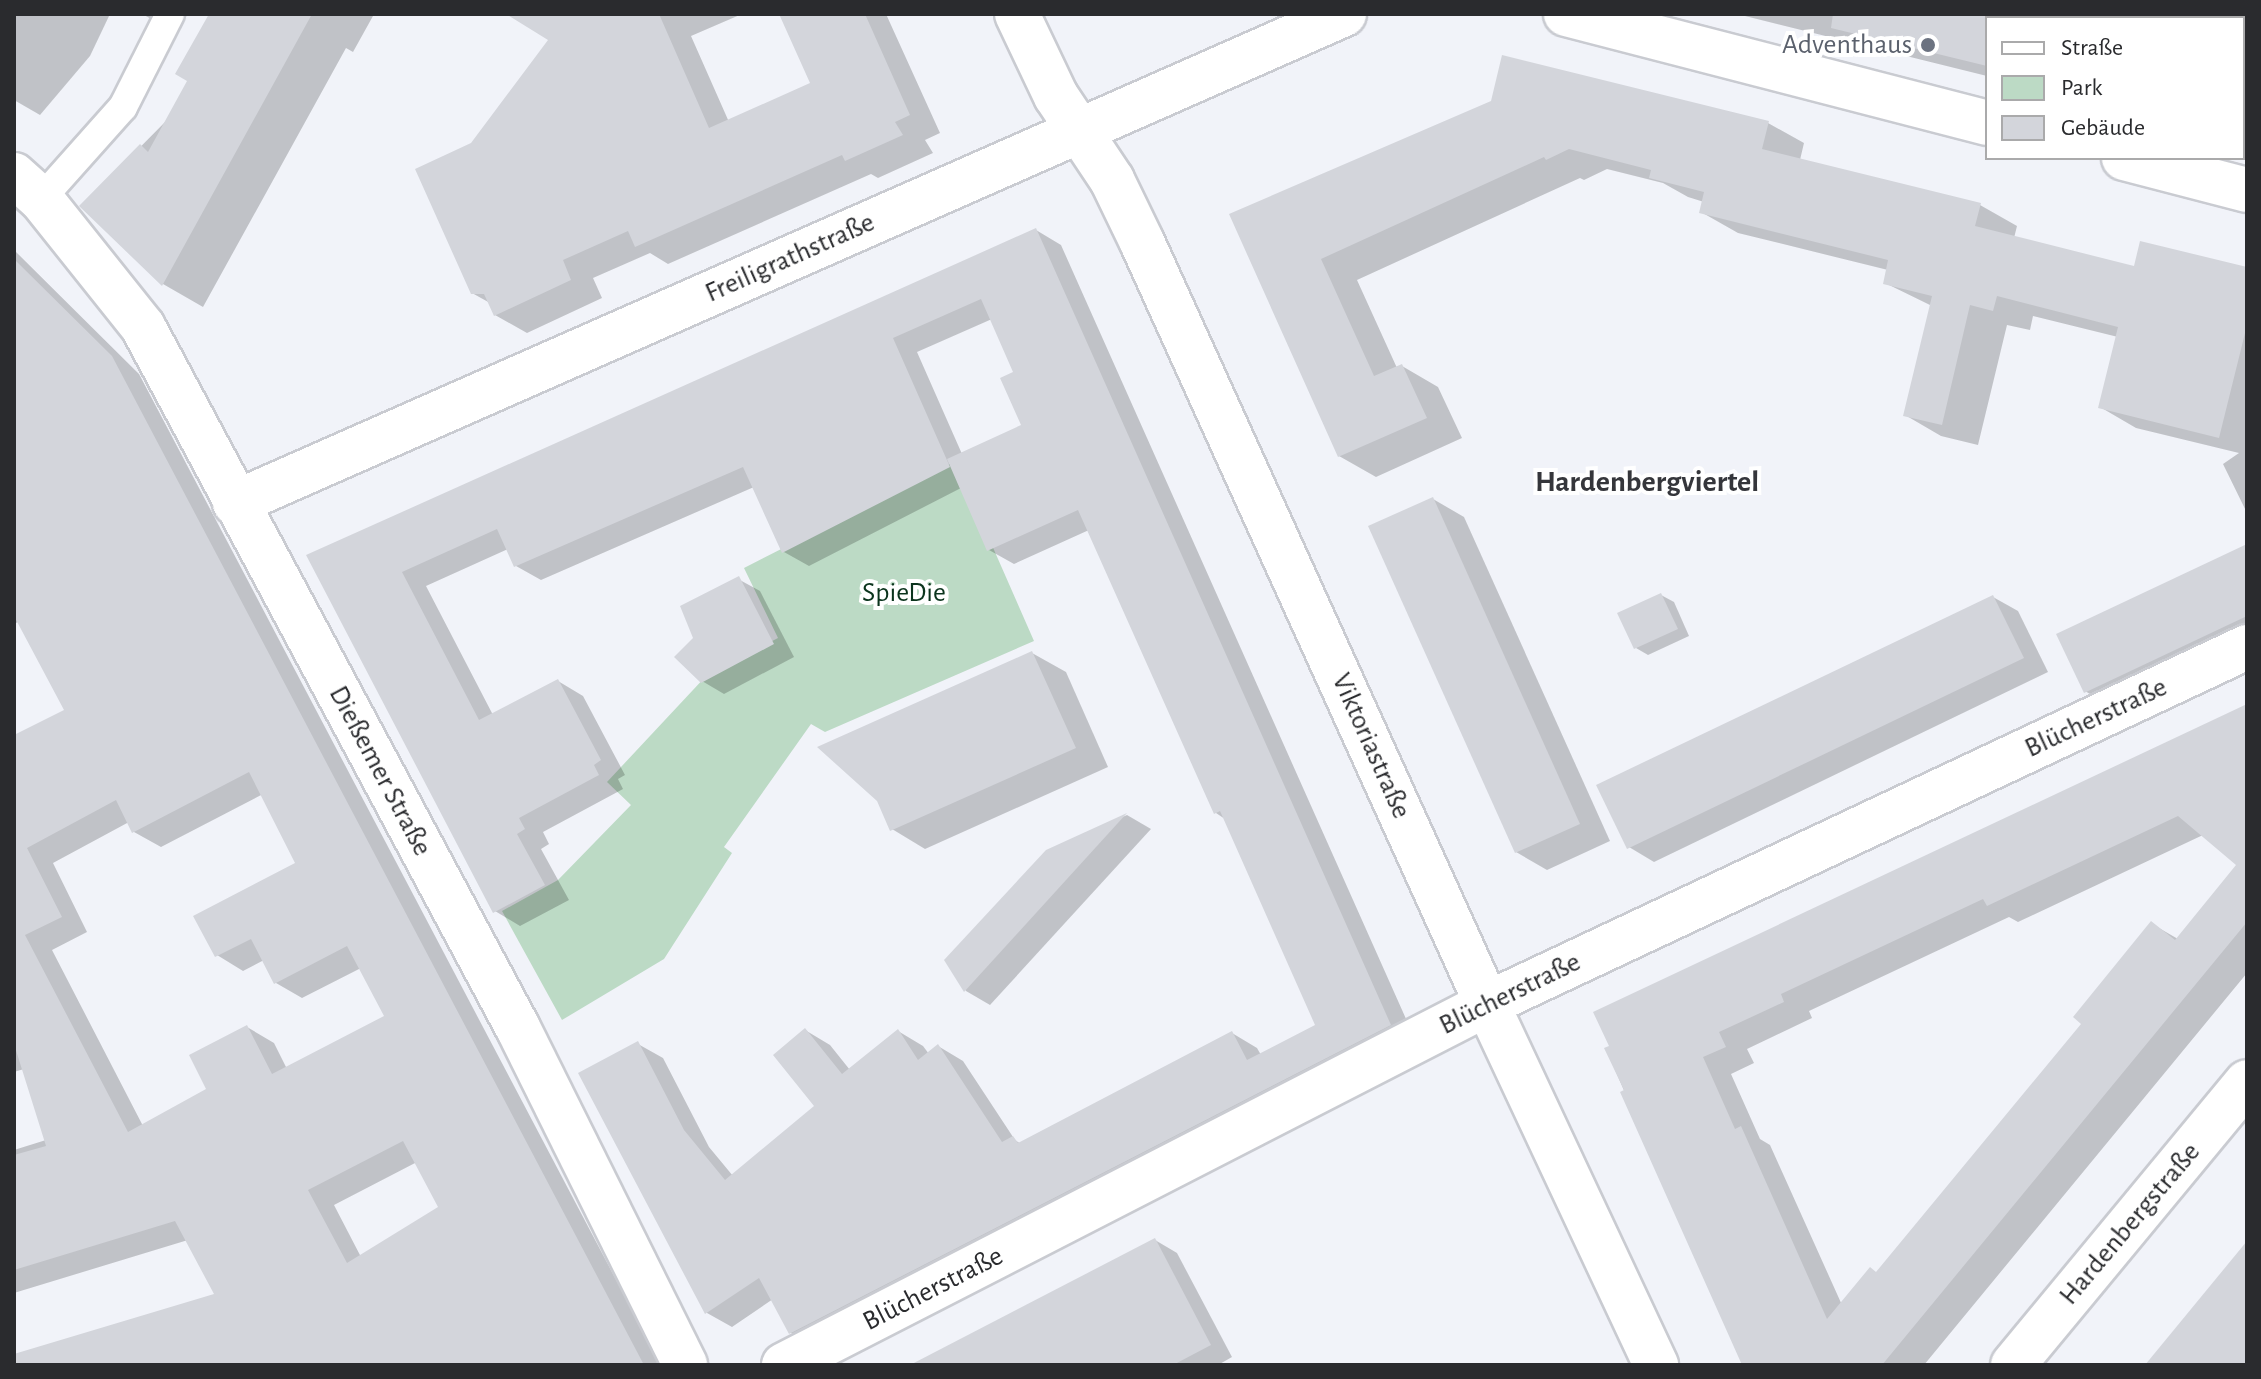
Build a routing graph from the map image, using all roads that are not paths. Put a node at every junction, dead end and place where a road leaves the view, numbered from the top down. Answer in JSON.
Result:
{"nodes":[{"id":1,"x":170,"y":14,"type":"edge"},
{"id":2,"x":1017,"y":14,"type":"edge"},
{"id":3,"x":1344,"y":14,"type":"edge"},
{"id":4,"x":1566,"y":14,"type":"edge"},
{"id":5,"x":1985,"y":122,"type":"edge"},
{"id":6,"x":1080,"y":131,"type":"junction"},
{"id":7,"x":2132,"y":160,"type":"edge"},
{"id":8,"x":27,"y":187,"type":"edge"},
{"id":9,"x":2247,"y":190,"type":"edge"},
{"id":10,"x":235,"y":503,"type":"junction"},
{"id":11,"x":2247,"y":647,"type":"edge"},
{"id":12,"x":1487,"y":1004,"type":"junction"},
{"id":13,"x":2247,"y":1082,"type":"edge"},
{"id":14,"x":685,"y":1365,"type":"edge"},
{"id":15,"x":784,"y":1365,"type":"edge"},
{"id":16,"x":1656,"y":1365,"type":"edge"},
{"id":17,"x":2013,"y":1365,"type":"edge"}],
"edges":[{"from":1,"to":8,"type":"lane","name":"Dießemer Straße"},
{"from":2,"to":6,"type":"street","name":"Viktoriastraße"},
{"from":3,"to":6,"type":"street","name":"Freiligrathstraße"},
{"from":4,"to":5,"type":"street"},
{"from":6,"to":10,"type":"street","name":"Freiligrathstraße"},
{"from":6,"to":12,"type":"street","name":"Viktoriastraße"},
{"from":7,"to":9,"type":"street"},
{"from":8,"to":10,"type":"street","name":"Dießemer Straße"},
{"from":10,"to":14,"type":"street","name":"Dießemer Straße"},
{"from":11,"to":12,"type":"street","name":"Blücherstraße"},
{"from":12,"to":15,"type":"street","name":"Blücherstraße"},
{"from":12,"to":16,"type":"street","name":"Viktoriastraße"},
{"from":13,"to":17,"type":"street","name":"Hardenbergstraße"}]}
